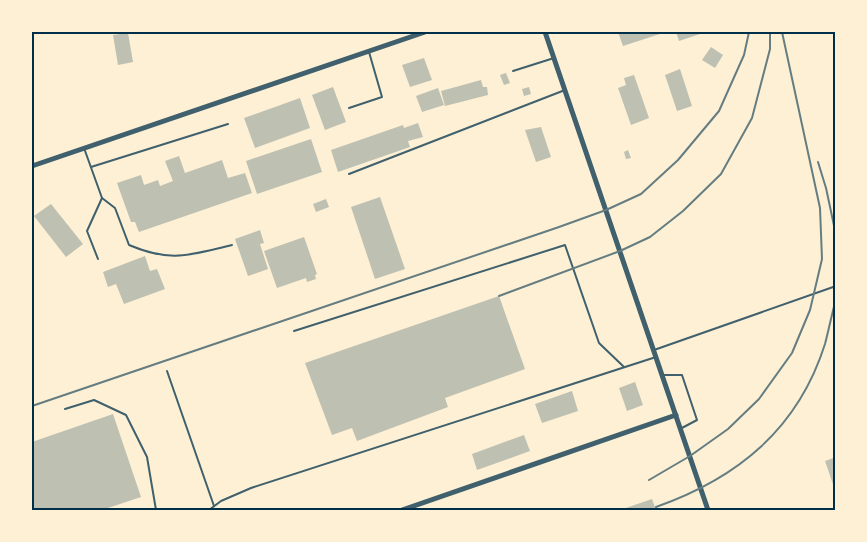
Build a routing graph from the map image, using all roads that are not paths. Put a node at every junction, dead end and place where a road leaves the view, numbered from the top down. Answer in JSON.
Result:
{"nodes":[{"id":1,"x":425,"y":32,"type":"edge"},
{"id":2,"x":545,"y":32,"type":"edge"},
{"id":3,"x":369,"y":51,"type":"junction"},
{"id":4,"x":554,"y":58,"type":"junction"},
{"id":5,"x":513,"y":71,"type":"dead end"},
{"id":6,"x":565,"y":90,"type":"junction"},
{"id":7,"x":349,"y":108,"type":"dead end"},
{"id":8,"x":228,"y":123,"type":"dead end"},
{"id":9,"x":84,"y":148,"type":"junction"},
{"id":10,"x":32,"y":166,"type":"edge"},
{"id":11,"x":91,"y":167,"type":"junction"},
{"id":12,"x":349,"y":174,"type":"dead end"},
{"id":13,"x":102,"y":198,"type":"junction"},
{"id":14,"x":232,"y":245,"type":"dead end"},
{"id":15,"x":98,"y":259,"type":"dead end"},
{"id":16,"x":836,"y":286,"type":"edge"},
{"id":17,"x":294,"y":331,"type":"dead end"},
{"id":18,"x":654,"y":350,"type":"junction"},
{"id":19,"x":656,"y":357,"type":"junction"},
{"id":20,"x":624,"y":367,"type":"junction"},
{"id":21,"x":167,"y":371,"type":"dead end"},
{"id":22,"x":662,"y":375,"type":"junction"},
{"id":23,"x":65,"y":409,"type":"dead end"},
{"id":24,"x":676,"y":415,"type":"junction"},
{"id":25,"x":680,"y":429,"type":"junction"},
{"id":26,"x":214,"y":506,"type":"junction"},
{"id":27,"x":156,"y":510,"type":"edge"},
{"id":28,"x":208,"y":510,"type":"edge"},
{"id":29,"x":402,"y":510,"type":"edge"},
{"id":30,"x":708,"y":510,"type":"edge"}],
"edges":[{"from":1,"to":3,"type":"street"},
{"from":2,"to":4,"type":"street"},
{"from":3,"to":7,"type":"lane"},
{"from":3,"to":9,"type":"street"},
{"from":4,"to":5,"type":"lane"},
{"from":4,"to":6,"type":"street"},
{"from":6,"to":12,"type":"lane"},
{"from":6,"to":18,"type":"street"},
{"from":8,"to":11,"type":"lane"},
{"from":9,"to":10,"type":"street"},
{"from":9,"to":11,"type":"lane"},
{"from":11,"to":13,"type":"lane"},
{"from":13,"to":14,"type":"lane"},
{"from":13,"to":15,"type":"lane"},
{"from":16,"to":18,"type":"lane"},
{"from":17,"to":20,"type":"lane"},
{"from":18,"to":19,"type":"street"},
{"from":19,"to":20,"type":"lane"},
{"from":19,"to":22,"type":"street"},
{"from":20,"to":26,"type":"lane"},
{"from":21,"to":26,"type":"lane"},
{"from":22,"to":24,"type":"street"},
{"from":22,"to":25,"type":"lane"},
{"from":23,"to":27,"type":"lane"},
{"from":24,"to":25,"type":"street"},
{"from":24,"to":29,"type":"street"},
{"from":25,"to":30,"type":"street"},
{"from":26,"to":28,"type":"lane"}]}
